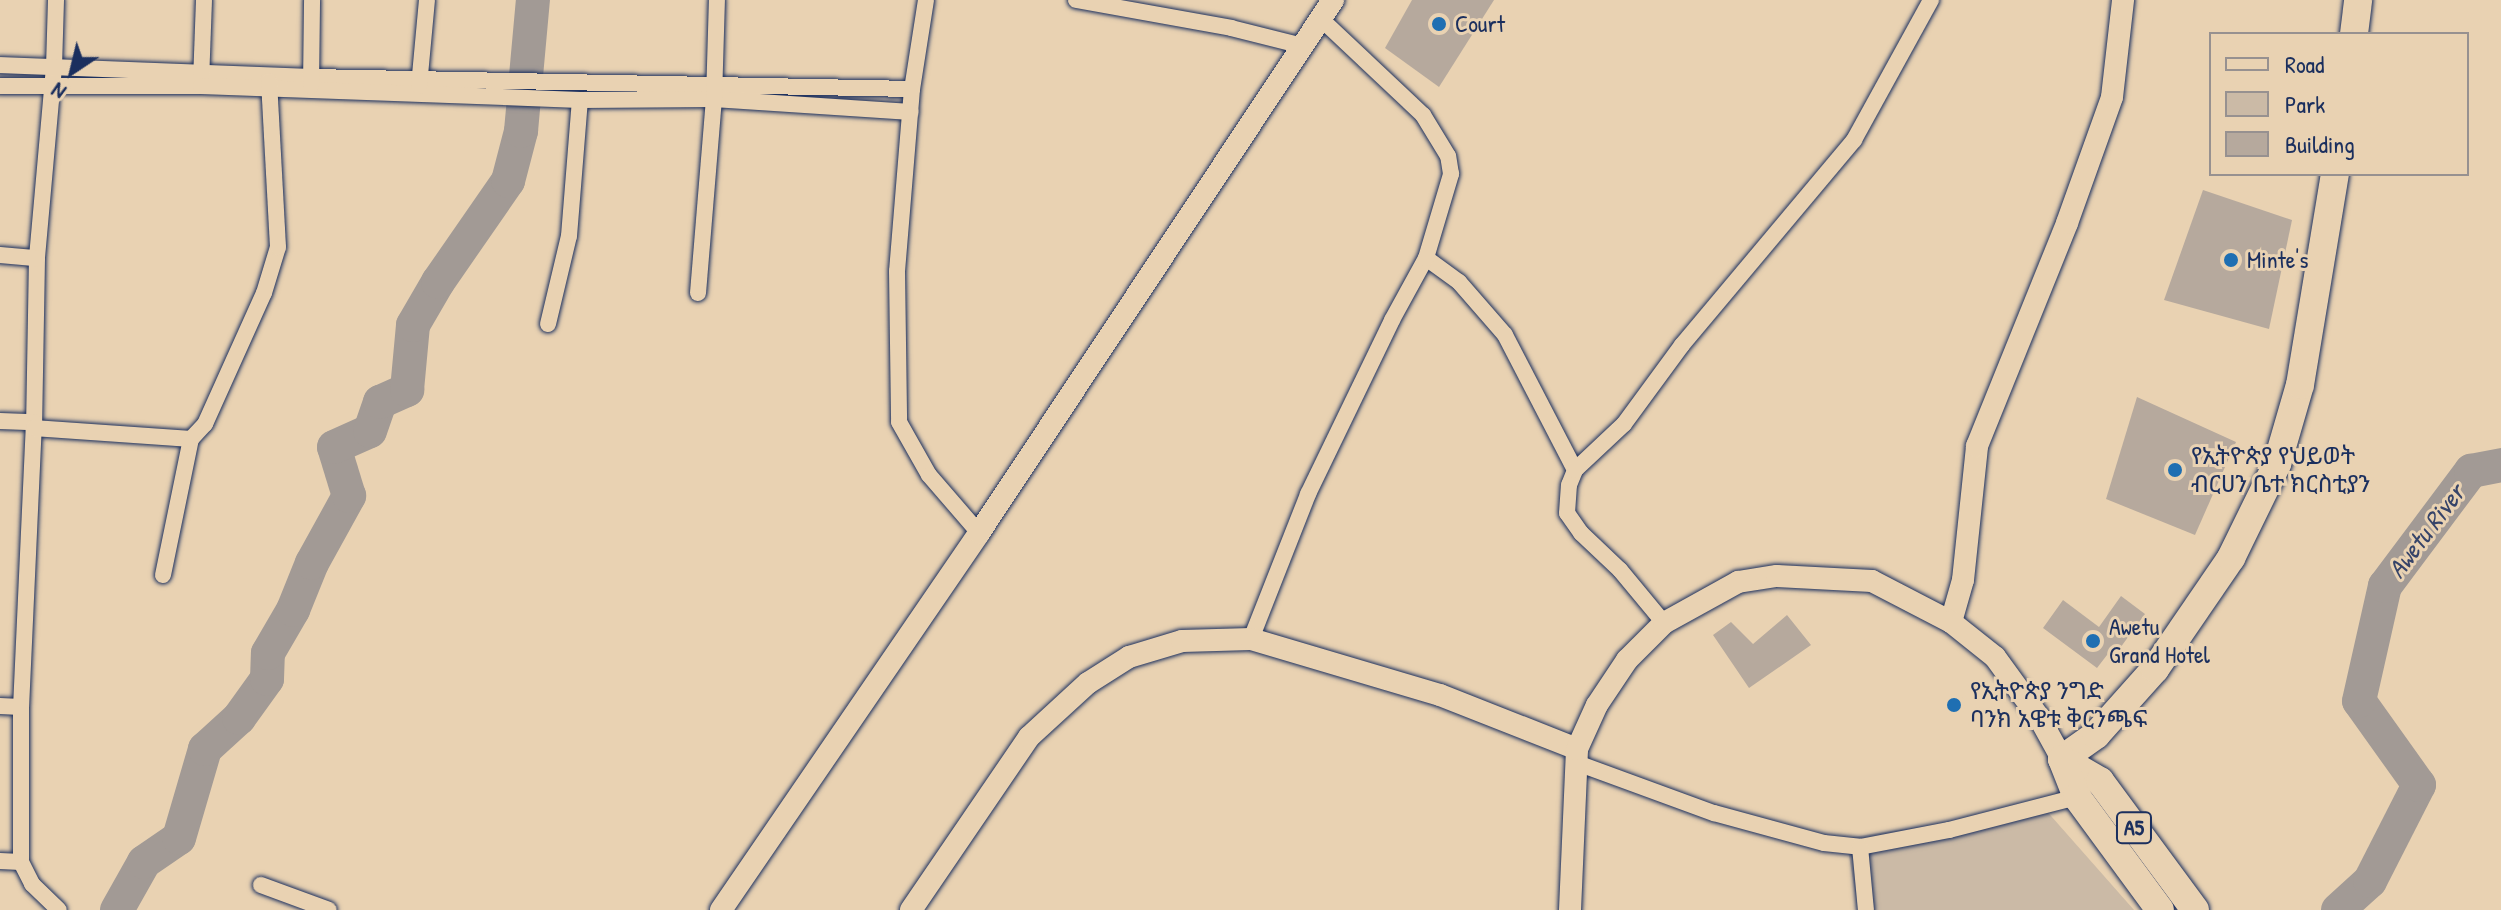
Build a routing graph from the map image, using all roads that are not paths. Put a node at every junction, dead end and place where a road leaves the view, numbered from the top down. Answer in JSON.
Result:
{"nodes":[{"id":1,"x":56,"y":0,"type":"edge"},
{"id":2,"x":204,"y":0,"type":"edge"},
{"id":3,"x":312,"y":0,"type":"edge"},
{"id":4,"x":427,"y":0,"type":"edge"},
{"id":5,"x":717,"y":0,"type":"edge"},
{"id":6,"x":926,"y":0,"type":"edge"},
{"id":7,"x":1076,"y":0,"type":"edge"},
{"id":8,"x":1931,"y":0,"type":"edge"},
{"id":9,"x":2123,"y":0,"type":"edge"},
{"id":10,"x":2358,"y":0,"type":"edge"},
{"id":11,"x":1327,"y":10,"type":"edge"},
{"id":12,"x":2354,"y":32,"type":"edge"},
{"id":13,"x":1303,"y":46,"type":"junction"},
{"id":14,"x":0,"y":65,"type":"edge"},
{"id":15,"x":54,"y":67,"type":"junction"},
{"id":16,"x":419,"y":78,"type":"junction"},
{"id":17,"x":201,"y":79,"type":"junction"},
{"id":18,"x":269,"y":82,"type":"junction"},
{"id":19,"x":311,"y":84,"type":"junction"},
{"id":20,"x":0,"y":86,"type":"edge"},
{"id":21,"x":52,"y":88,"type":"junction"},
{"id":22,"x":912,"y":89,"type":"junction"},
{"id":23,"x":714,"y":90,"type":"junction"},
{"id":24,"x":420,"y":96,"type":"junction"},
{"id":25,"x":580,"y":100,"type":"junction"},
{"id":26,"x":911,"y":112,"type":"junction"},
{"id":27,"x":2335,"y":176,"type":"edge"},
{"id":28,"x":0,"y":255,"type":"edge"},
{"id":29,"x":37,"y":258,"type":"junction"},
{"id":30,"x":1426,"y":258,"type":"junction"},
{"id":31,"x":698,"y":293,"type":"dead end"},
{"id":32,"x":548,"y":324,"type":"dead end"},
{"id":33,"x":0,"y":421,"type":"edge"},
{"id":34,"x":34,"y":425,"type":"junction"},
{"id":35,"x":191,"y":439,"type":"junction"},
{"id":36,"x":1575,"y":470,"type":"junction"},
{"id":37,"x":979,"y":533,"type":"junction"},
{"id":38,"x":163,"y":575,"type":"dead end"},
{"id":39,"x":1951,"y":622,"type":"junction"},
{"id":40,"x":1664,"y":623,"type":"junction"},
{"id":41,"x":1251,"y":639,"type":"junction"},
{"id":42,"x":0,"y":706,"type":"edge"},
{"id":43,"x":21,"y":707,"type":"junction"},
{"id":44,"x":1577,"y":756,"type":"junction"},
{"id":45,"x":2062,"y":759,"type":"junction"},
{"id":46,"x":2077,"y":797,"type":"junction"},
{"id":47,"x":1860,"y":847,"type":"junction"},
{"id":48,"x":0,"y":861,"type":"edge"},
{"id":49,"x":21,"y":862,"type":"junction"},
{"id":50,"x":261,"y":885,"type":"dead end"},
{"id":51,"x":55,"y":909,"type":"edge"},
{"id":52,"x":914,"y":909,"type":"edge"},
{"id":53,"x":329,"y":910,"type":"edge"},
{"id":54,"x":721,"y":910,"type":"edge"},
{"id":55,"x":1570,"y":910,"type":"edge"},
{"id":56,"x":1866,"y":910,"type":"edge"},
{"id":57,"x":2160,"y":910,"type":"edge"},
{"id":58,"x":2195,"y":910,"type":"edge"}],
"edges":[{"from":1,"to":15,"type":"street"},
{"from":2,"to":17,"type":"street"},
{"from":3,"to":19,"type":"street"},
{"from":4,"to":16,"type":"street"},
{"from":5,"to":23,"type":"street"},
{"from":6,"to":22,"type":"street"},
{"from":7,"to":13,"type":"street"},
{"from":8,"to":36,"type":"street"},
{"from":9,"to":39,"type":"street"},
{"from":10,"to":12,"type":"highway"},
{"from":11,"to":13,"type":"street"},
{"from":11,"to":30,"type":"street"},
{"from":13,"to":37,"type":"street"},
{"from":14,"to":15,"type":"street"},
{"from":15,"to":17,"type":"street"},
{"from":15,"to":21,"type":"street"},
{"from":16,"to":19,"type":"street"},
{"from":16,"to":23,"type":"street"},
{"from":16,"to":24,"type":"street"},
{"from":17,"to":18,"type":"street"},
{"from":17,"to":21,"type":"street"},
{"from":18,"to":19,"type":"street"},
{"from":18,"to":35,"type":"street"},
{"from":19,"to":24,"type":"street"},
{"from":20,"to":21,"type":"street"},
{"from":21,"to":29,"type":"street"},
{"from":22,"to":23,"type":"street"},
{"from":22,"to":26,"type":"street"},
{"from":23,"to":25,"type":"street"},
{"from":23,"to":26,"type":"street"},
{"from":23,"to":31,"type":"street"},
{"from":24,"to":25,"type":"street"},
{"from":25,"to":32,"type":"street"},
{"from":26,"to":37,"type":"street"},
{"from":27,"to":45,"type":"highway"},
{"from":28,"to":29,"type":"street"},
{"from":29,"to":34,"type":"street"},
{"from":30,"to":36,"type":"street"},
{"from":30,"to":41,"type":"street"},
{"from":33,"to":34,"type":"street"},
{"from":34,"to":35,"type":"street"},
{"from":34,"to":43,"type":"street"},
{"from":35,"to":38,"type":"street"},
{"from":36,"to":40,"type":"street"},
{"from":37,"to":54,"type":"street"},
{"from":39,"to":40,"type":"street"},
{"from":39,"to":45,"type":"street"},
{"from":40,"to":44,"type":"street"},
{"from":41,"to":44,"type":"street"},
{"from":41,"to":52,"type":"street"},
{"from":42,"to":43,"type":"street"},
{"from":43,"to":49,"type":"street"},
{"from":44,"to":47,"type":"street"},
{"from":44,"to":55,"type":"street"},
{"from":45,"to":46,"type":"highway","number":"A5"},
{"from":45,"to":58,"type":"highway","number":"A5"},
{"from":46,"to":47,"type":"street"},
{"from":46,"to":57,"type":"highway","number":"A5"},
{"from":47,"to":56,"type":"street"},
{"from":48,"to":49,"type":"street"},
{"from":49,"to":51,"type":"street"},
{"from":50,"to":53,"type":"street"}]}
